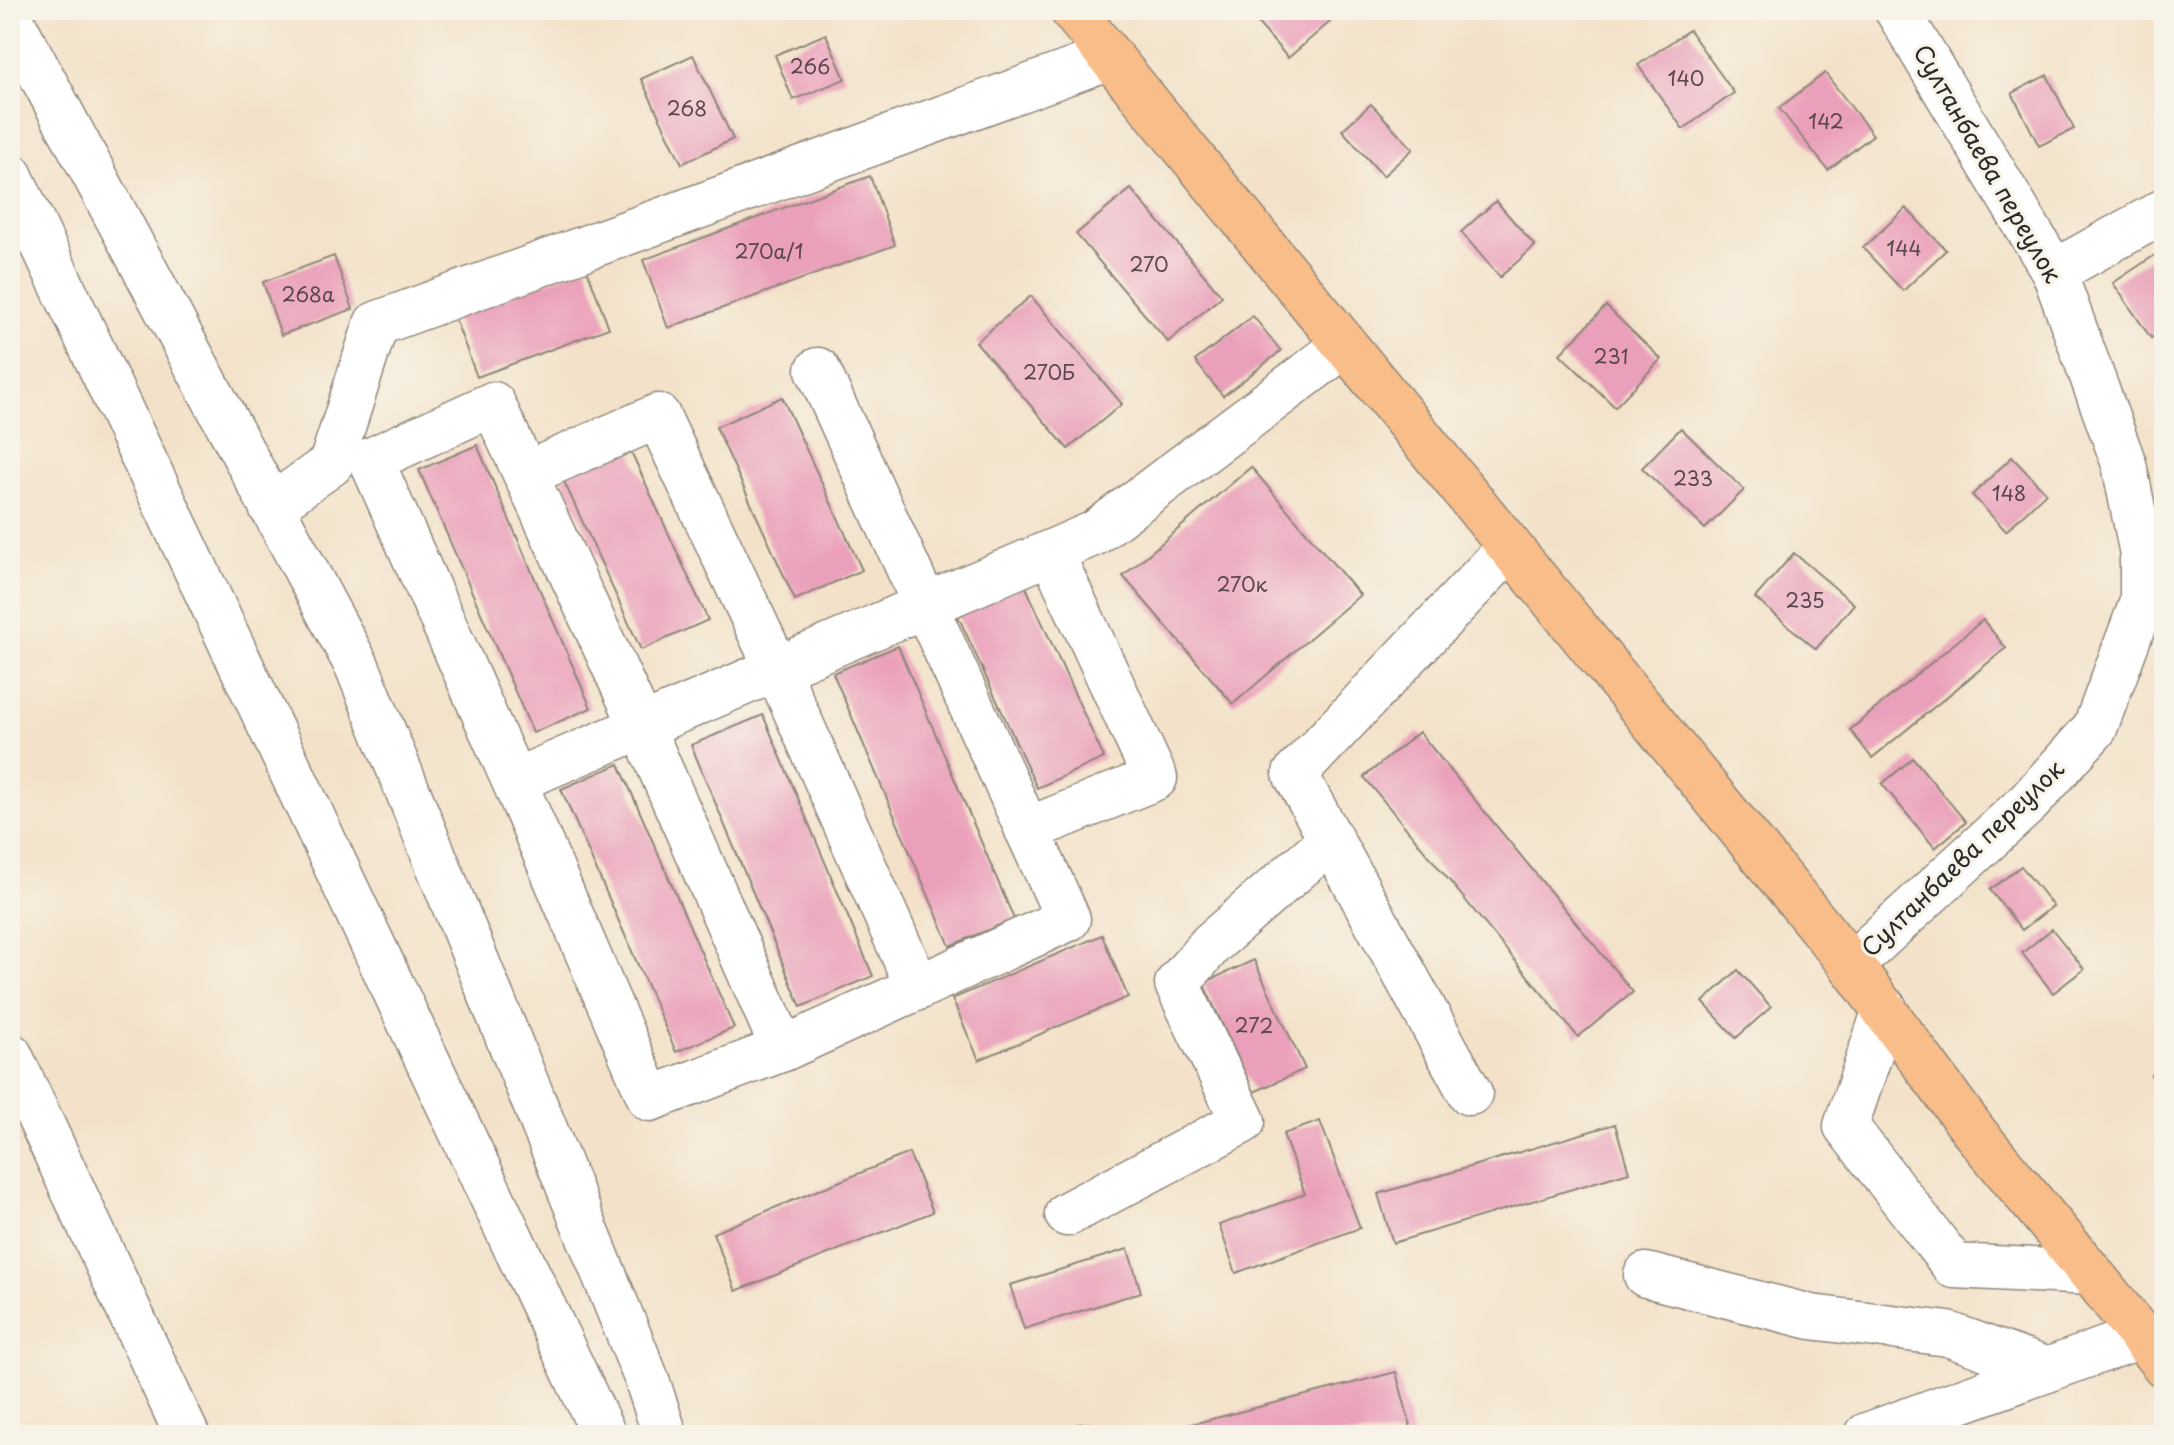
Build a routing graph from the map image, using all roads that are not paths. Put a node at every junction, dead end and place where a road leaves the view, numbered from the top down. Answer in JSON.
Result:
{"nodes":[{"id":1,"x":1072,"y":10,"type":"edge"},
{"id":2,"x":1897,"y":10,"type":"edge"},
{"id":3,"x":10,"y":17,"type":"edge"},
{"id":4,"x":1110,"y":57,"type":"junction"},
{"id":5,"x":10,"y":175,"type":"edge"},
{"id":6,"x":2164,"y":211,"type":"edge"},
{"id":7,"x":2054,"y":272,"type":"junction"},
{"id":8,"x":1345,"y":345,"type":"junction"},
{"id":9,"x":818,"y":370,"type":"dead end"},
{"id":10,"x":526,"y":474,"type":"junction"},
{"id":11,"x":271,"y":507,"type":"junction"},
{"id":12,"x":1510,"y":547,"type":"junction"},
{"id":13,"x":1051,"y":552,"type":"junction"},
{"id":14,"x":926,"y":605,"type":"junction"},
{"id":15,"x":777,"y":669,"type":"junction"},
{"id":16,"x":642,"y":727,"type":"junction"},
{"id":17,"x":514,"y":781,"type":"junction"},
{"id":18,"x":1027,"y":830,"type":"junction"},
{"id":19,"x":1331,"y":840,"type":"junction"},
{"id":20,"x":1851,"y":965,"type":"junction"},
{"id":21,"x":918,"y":988,"type":"junction"},
{"id":22,"x":1885,"y":1009,"type":"junction"},
{"id":23,"x":783,"y":1049,"type":"junction"},
{"id":24,"x":10,"y":1055,"type":"edge"},
{"id":25,"x":1470,"y":1093,"type":"dead end"},
{"id":26,"x":1067,"y":1214,"type":"dead end"},
{"id":27,"x":2091,"y":1273,"type":"junction"},
{"id":28,"x":1646,"y":1275,"type":"dead end"},
{"id":29,"x":2152,"y":1351,"type":"edge"},
{"id":30,"x":2047,"y":1370,"type":"junction"},
{"id":31,"x":187,"y":1435,"type":"edge"},
{"id":32,"x":604,"y":1435,"type":"edge"},
{"id":33,"x":665,"y":1435,"type":"edge"},
{"id":34,"x":1867,"y":1435,"type":"edge"}],
"edges":[{"from":1,"to":4,"type":"main road"},
{"from":2,"to":7,"type":"street","name":"Султанбаева переулок"},
{"from":3,"to":11,"type":"street"},
{"from":4,"to":8,"type":"main road"},
{"from":4,"to":11,"type":"street"},
{"from":5,"to":32,"type":"street"},
{"from":6,"to":7,"type":"street"},
{"from":7,"to":20,"type":"street","name":"Султанбаева переулок"},
{"from":8,"to":12,"type":"main road"},
{"from":8,"to":13,"type":"street"},
{"from":9,"to":14,"type":"street"},
{"from":10,"to":15,"type":"street"},
{"from":10,"to":16,"type":"street"},
{"from":10,"to":17,"type":"street"},
{"from":11,"to":33,"type":"street"},
{"from":12,"to":19,"type":"street"},
{"from":12,"to":20,"type":"main road"},
{"from":13,"to":14,"type":"street"},
{"from":13,"to":18,"type":"street"},
{"from":14,"to":15,"type":"street"},
{"from":14,"to":18,"type":"street"},
{"from":15,"to":16,"type":"street"},
{"from":15,"to":21,"type":"street"},
{"from":16,"to":17,"type":"street"},
{"from":16,"to":23,"type":"street"},
{"from":17,"to":23,"type":"street"},
{"from":18,"to":21,"type":"street"},
{"from":19,"to":25,"type":"street"},
{"from":19,"to":26,"type":"street"},
{"from":20,"to":22,"type":"main road"},
{"from":21,"to":23,"type":"street"},
{"from":22,"to":27,"type":"main road"},
{"from":22,"to":27,"type":"street"},
{"from":24,"to":31,"type":"street"},
{"from":27,"to":29,"type":"main road"},
{"from":28,"to":30,"type":"street"},
{"from":29,"to":30,"type":"street"},
{"from":30,"to":34,"type":"street"}]}
